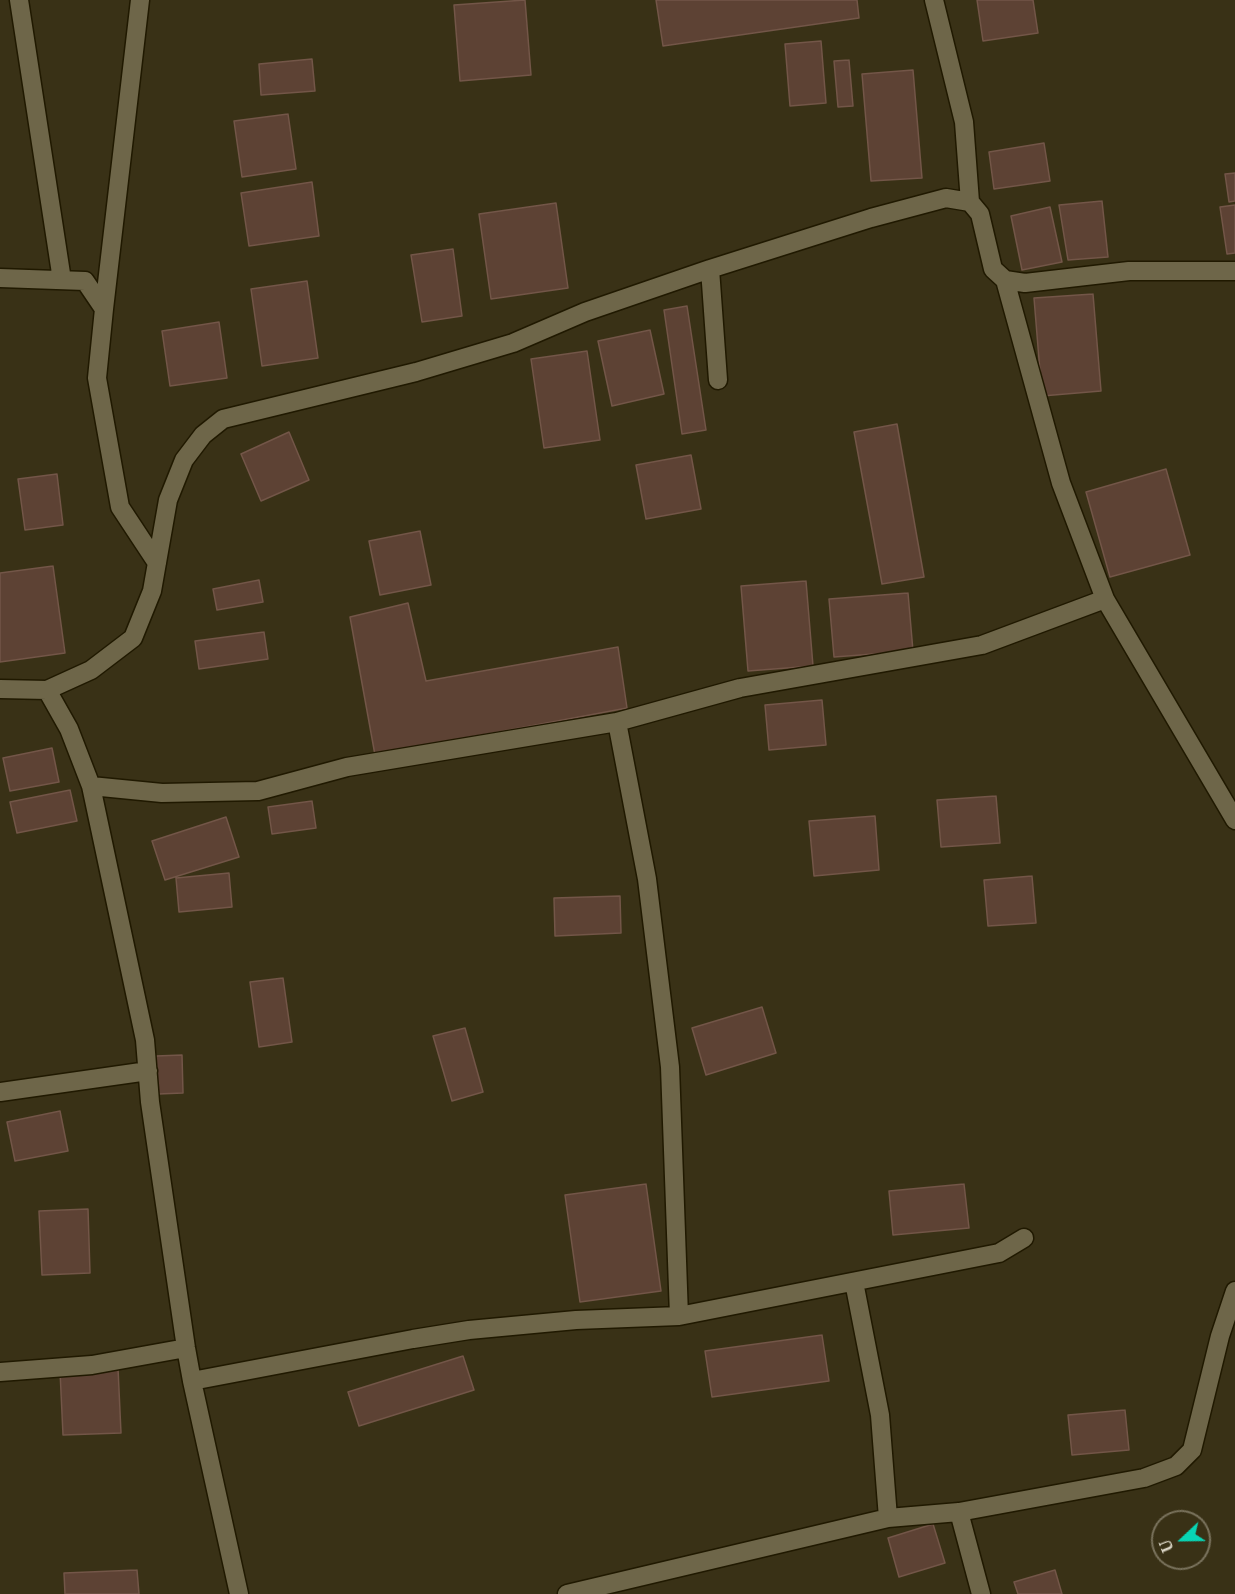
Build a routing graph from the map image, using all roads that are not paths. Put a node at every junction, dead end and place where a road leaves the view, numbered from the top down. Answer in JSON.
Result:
{"nodes":[{"id":1,"x":20,"y":0,"type":"edge"},
{"id":2,"x":140,"y":0,"type":"edge"},
{"id":3,"x":934,"y":0,"type":"edge"},
{"id":4,"x":970,"y":202,"type":"junction"},
{"id":5,"x":710,"y":269,"type":"junction"},
{"id":6,"x":1235,"y":271,"type":"edge"},
{"id":7,"x":0,"y":278,"type":"edge"},
{"id":8,"x":62,"y":280,"type":"junction"},
{"id":9,"x":1005,"y":280,"type":"junction"},
{"id":10,"x":104,"y":309,"type":"junction"},
{"id":11,"x":718,"y":380,"type":"dead end"},
{"id":12,"x":157,"y":562,"type":"junction"},
{"id":13,"x":1104,"y":599,"type":"junction"},
{"id":14,"x":0,"y":689,"type":"edge"},
{"id":15,"x":47,"y":690,"type":"junction"},
{"id":16,"x":617,"y":722,"type":"junction"},
{"id":17,"x":91,"y":786,"type":"junction"},
{"id":18,"x":1235,"y":820,"type":"edge"},
{"id":19,"x":148,"y":1071,"type":"junction"},
{"id":20,"x":0,"y":1092,"type":"edge"},
{"id":21,"x":1024,"y":1238,"type":"dead end"},
{"id":22,"x":854,"y":1282,"type":"junction"},
{"id":23,"x":1235,"y":1291,"type":"edge"},
{"id":24,"x":679,"y":1316,"type":"junction"},
{"id":25,"x":186,"y":1348,"type":"junction"},
{"id":26,"x":0,"y":1372,"type":"edge"},
{"id":27,"x":192,"y":1381,"type":"junction"},
{"id":28,"x":959,"y":1512,"type":"junction"},
{"id":29,"x":888,"y":1518,"type":"junction"},
{"id":30,"x":239,"y":1594,"type":"edge"},
{"id":31,"x":567,"y":1594,"type":"edge"},
{"id":32,"x":981,"y":1594,"type":"edge"}],
"edges":[{"from":1,"to":8,"type":"street"},
{"from":2,"to":10,"type":"street"},
{"from":3,"to":4,"type":"street"},
{"from":4,"to":5,"type":"street"},
{"from":4,"to":9,"type":"street"},
{"from":5,"to":11,"type":"street"},
{"from":5,"to":12,"type":"street"},
{"from":6,"to":9,"type":"street"},
{"from":7,"to":8,"type":"street"},
{"from":8,"to":10,"type":"street"},
{"from":9,"to":13,"type":"street"},
{"from":10,"to":12,"type":"street"},
{"from":12,"to":15,"type":"street"},
{"from":13,"to":16,"type":"street"},
{"from":13,"to":18,"type":"street"},
{"from":14,"to":15,"type":"street"},
{"from":15,"to":17,"type":"street"},
{"from":16,"to":17,"type":"street"},
{"from":16,"to":24,"type":"street"},
{"from":17,"to":19,"type":"street"},
{"from":19,"to":20,"type":"street"},
{"from":19,"to":25,"type":"street"},
{"from":21,"to":22,"type":"street"},
{"from":22,"to":24,"type":"street"},
{"from":22,"to":29,"type":"street"},
{"from":23,"to":28,"type":"street"},
{"from":24,"to":27,"type":"street"},
{"from":25,"to":26,"type":"street"},
{"from":25,"to":27,"type":"street"},
{"from":27,"to":30,"type":"street"},
{"from":28,"to":29,"type":"street"},
{"from":28,"to":32,"type":"street"},
{"from":29,"to":31,"type":"street"}]}
